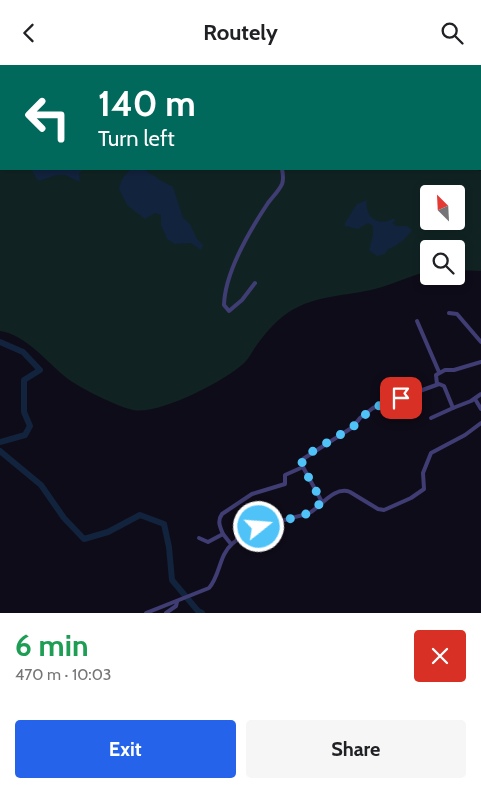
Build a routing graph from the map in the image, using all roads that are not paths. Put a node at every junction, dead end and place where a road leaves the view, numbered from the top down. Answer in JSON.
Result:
{"nodes":[{"id":1,"x":282,"y":170,"type":"edge"},
{"id":2,"x":255,"y":283,"type":"dead end"},
{"id":3,"x":449,"y":313,"type":"dead end"},
{"id":4,"x":417,"y":321,"type":"dead end"},
{"id":5,"x":481,"y":342,"type":"edge"},
{"id":6,"x":481,"y":362,"type":"edge"},
{"id":7,"x":439,"y":372,"type":"junction"},
{"id":8,"x":437,"y":384,"type":"junction"},
{"id":9,"x":481,"y":394,"type":"edge"},
{"id":10,"x":475,"y":399,"type":"junction"},
{"id":11,"x":453,"y":408,"type":"junction"},
{"id":12,"x":481,"y":409,"type":"edge"},
{"id":13,"x":431,"y":417,"type":"dead end"},
{"id":14,"x":481,"y":423,"type":"edge"},
{"id":15,"x":303,"y":467,"type":"junction"},
{"id":16,"x":322,"y":502,"type":"junction"},
{"id":17,"x":223,"y":534,"type":"junction"},
{"id":18,"x":199,"y":537,"type":"dead end"},
{"id":19,"x":231,"y":544,"type":"junction"},
{"id":20,"x":180,"y":601,"type":"junction"},
{"id":21,"x":158,"y":611,"type":"edge"},
{"id":22,"x":146,"y":613,"type":"edge"},
{"id":23,"x":166,"y":613,"type":"edge"}],
"edges":[{"from":1,"to":2,"type":"street"},
{"from":3,"to":5,"type":"street"},
{"from":4,"to":7,"type":"street"},
{"from":6,"to":7,"type":"street"},
{"from":7,"to":8,"type":"street"},
{"from":8,"to":11,"type":"street"},
{"from":8,"to":15,"type":"street"},
{"from":9,"to":10,"type":"street"},
{"from":10,"to":11,"type":"street"},
{"from":10,"to":12,"type":"street"},
{"from":11,"to":13,"type":"street"},
{"from":14,"to":16,"type":"street"},
{"from":15,"to":16,"type":"street"},
{"from":15,"to":17,"type":"street"},
{"from":16,"to":19,"type":"street"},
{"from":17,"to":18,"type":"street"},
{"from":17,"to":19,"type":"street"},
{"from":19,"to":20,"type":"street"},
{"from":20,"to":21,"type":"street"},
{"from":20,"to":23,"type":"street"},
{"from":21,"to":22,"type":"street"}]}
